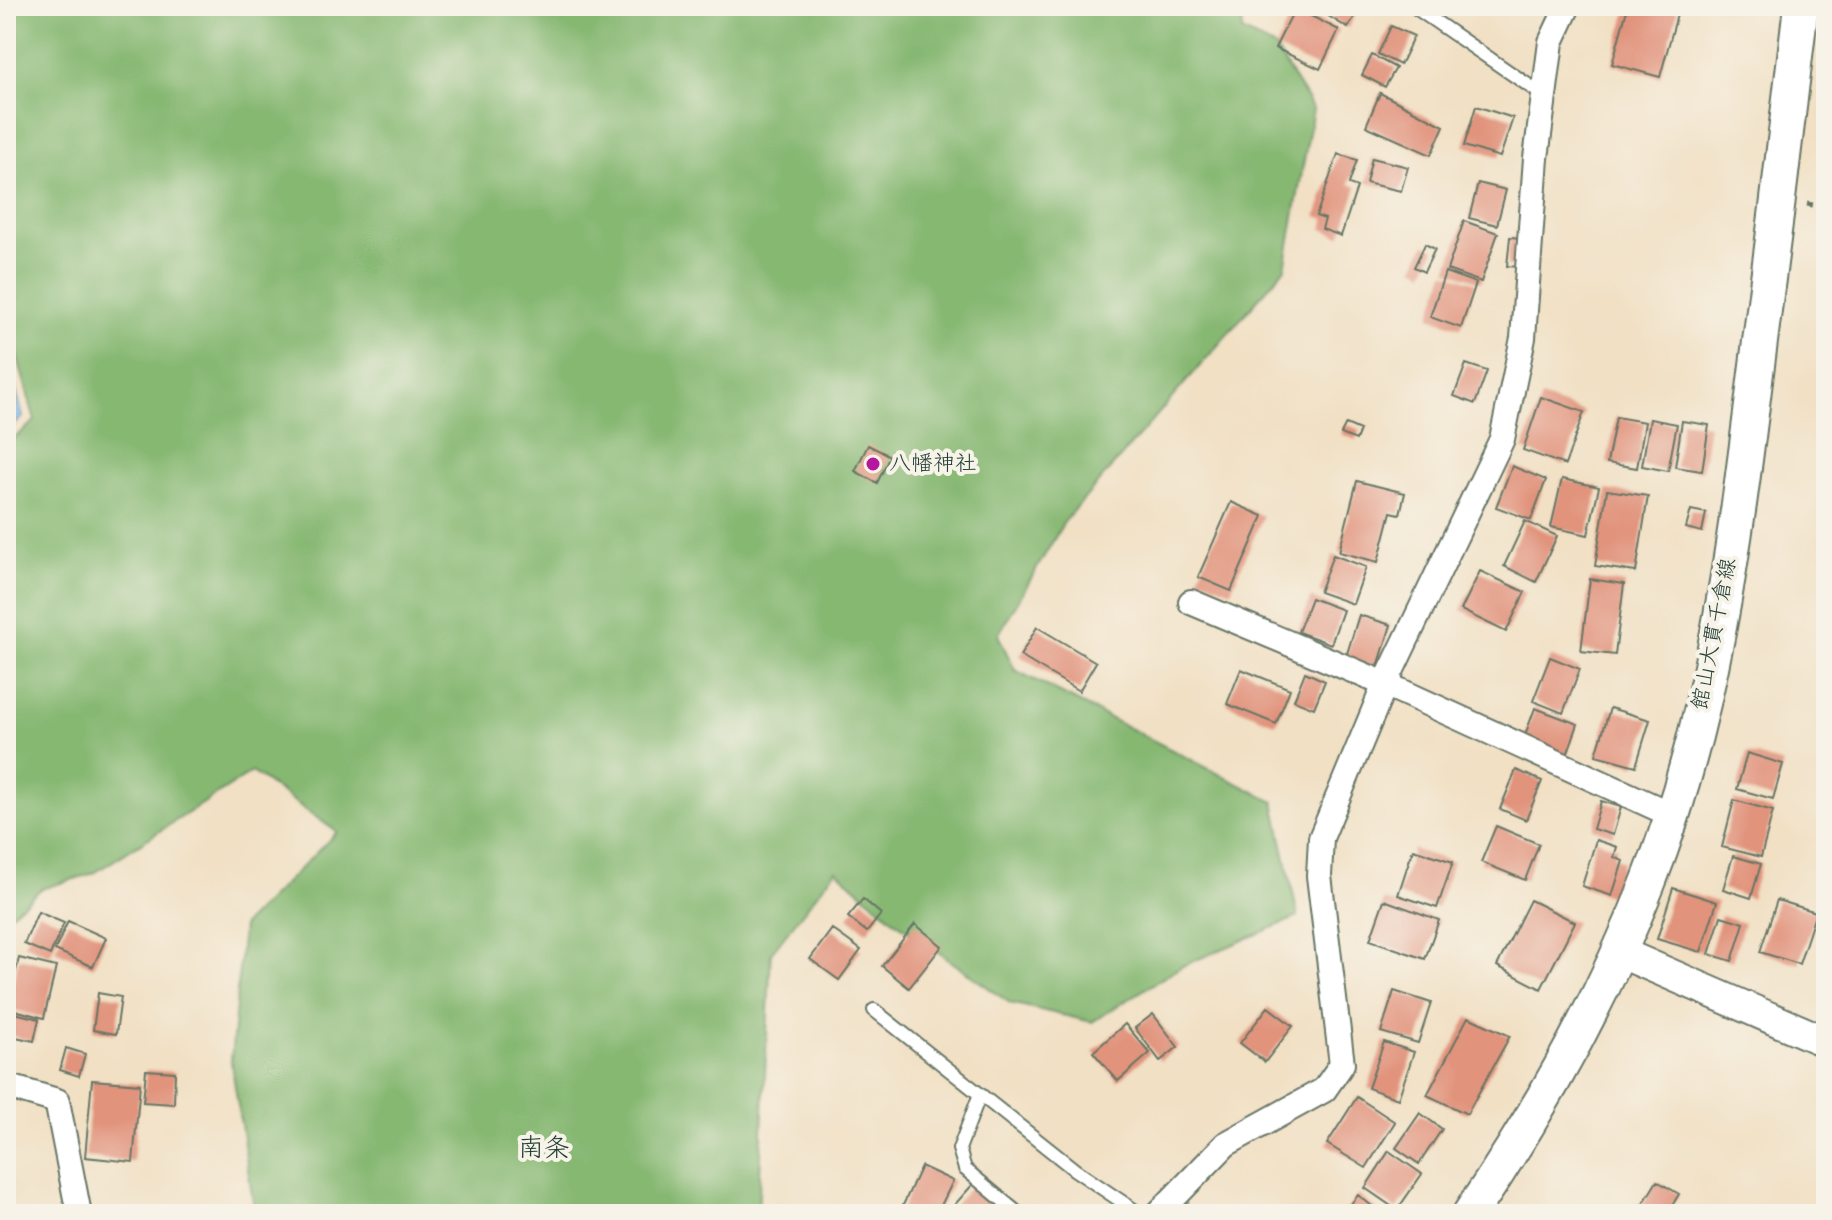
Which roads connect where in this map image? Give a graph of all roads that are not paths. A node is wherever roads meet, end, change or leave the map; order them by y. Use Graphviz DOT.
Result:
graph roads {
  1 [pos="1413,6"];
  2 [pos="1568,6"];
  3 [pos="1801,6"];
  4 [pos="1544,96"];
  5 [pos="1191,602"];
  6 [pos="1385,684"];
  7 [pos="1672,815"];
  8 [pos="1619,952"];
  9 [pos="874,1010"];
  10 [pos="1826,1042"];
  11 [pos="6,1086"];
  12 [pos="980,1094"];
  13 [pos="79,1214"];
  14 [pos="1019,1214"];
  15 [pos="1140,1214"];
  16 [pos="1158,1214"];
  17 [pos="1470,1214"];
  1 -- 4 [label="lane"];
  2 -- 4 [label="street"];
  3 -- 7 [label="main road, 館山大貫千倉線"];
  4 -- 6 [label="street"];
  5 -- 6 [label="street"];
  6 -- 7 [label="street"];
  6 -- 16 [label="street"];
  7 -- 8 [label="main road, 館山大貫千倉線"];
  8 -- 10 [label="street"];
  8 -- 17 [label="main road, 館山大貫千倉線"];
  9 -- 12 [label="lane"];
  11 -- 13 [label="street"];
  12 -- 14 [label="lane"];
  12 -- 15 [label="lane"];
}
